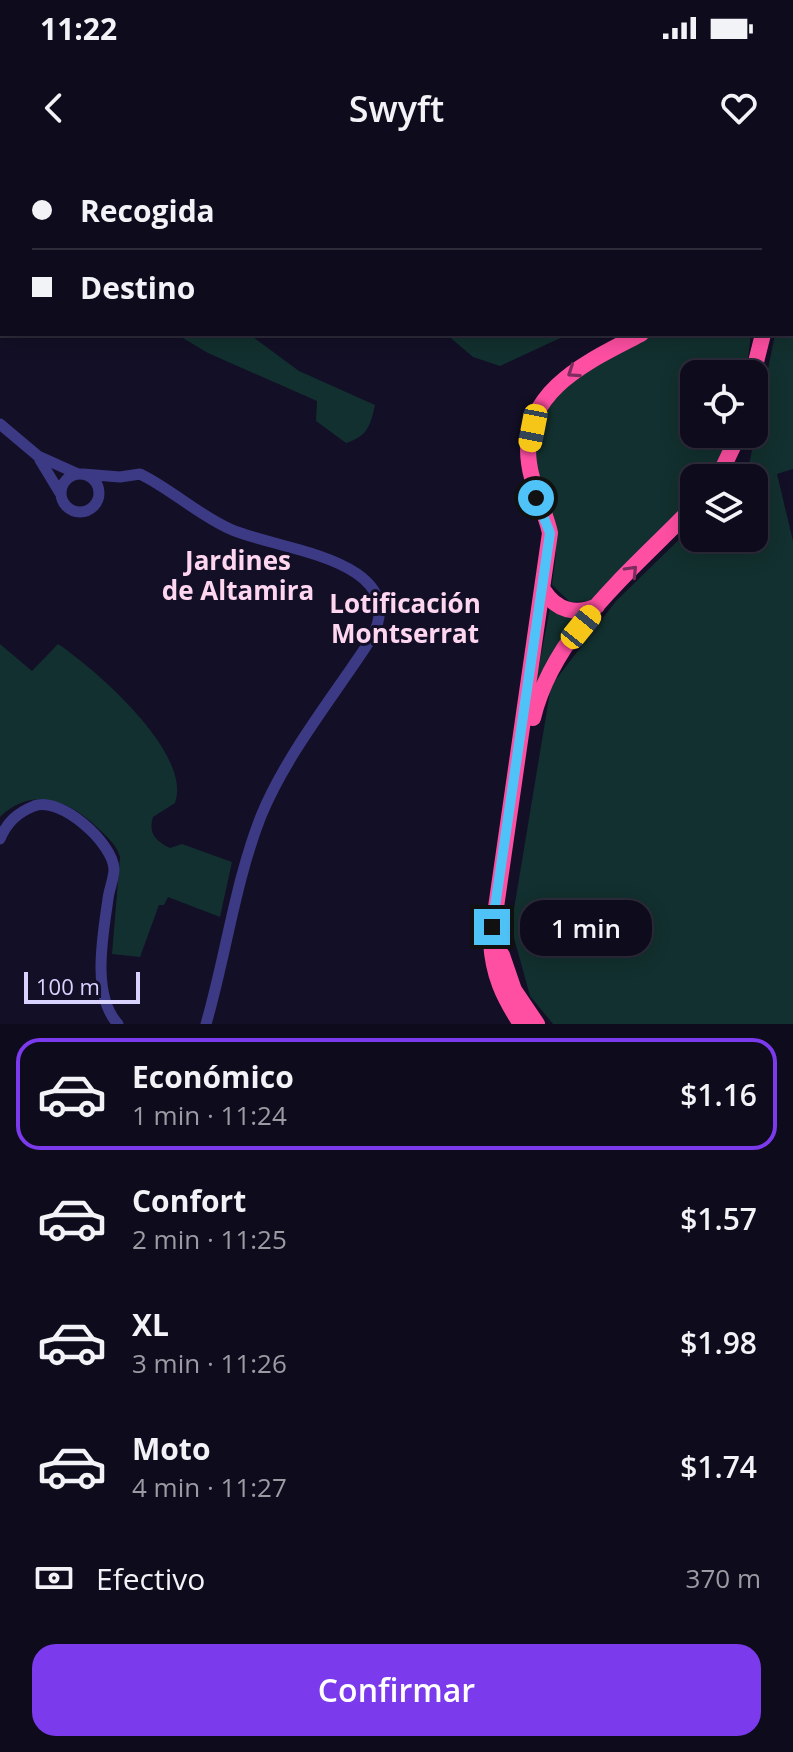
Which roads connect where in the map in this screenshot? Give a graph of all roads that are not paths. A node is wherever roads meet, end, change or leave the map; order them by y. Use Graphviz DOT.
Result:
graph roads {
  1 [pos="637,336"];
  2 [pos="760,339"];
  3 [pos="756,360"];
  4 [pos="0,424"];
  5 [pos="38,456"];
  6 [pos="81,474"];
  7 [pos="120,477"];
  8 [pos="60,494"];
  9 [pos="95,504"];
  10 [pos="680,521"];
  11 [pos="544,591"];
  12 [pos="598,606"];
  13 [pos="0,839"];
  14 [pos="118,1024"];
  15 [pos="206,1024"];
  16 [pos="521,1024"];
  17 [pos="537,1024"];
  1 -- 11 [label="highway, one-way"];
  2 -- 3 [label="highway"];
  4 -- 5 [label="street"];
  5 -- 6 [label="street"];
  5 -- 8 [label="street"];
  6 -- 7 [label="street"];
  6 -- 8 [label="street"];
  6 -- 9 [label="street"];
  7 -- 9 [label="street"];
  7 -- 15 [label="street"];
  8 -- 9 [label="street"];
  12 -- 10 [label="highway, one-way"];
  11 -- 12 [label="highway"];
  11 -- 16 [label="highway"];
  12 -- 17 [label="highway"];
  13 -- 14 [label="street"];
}
